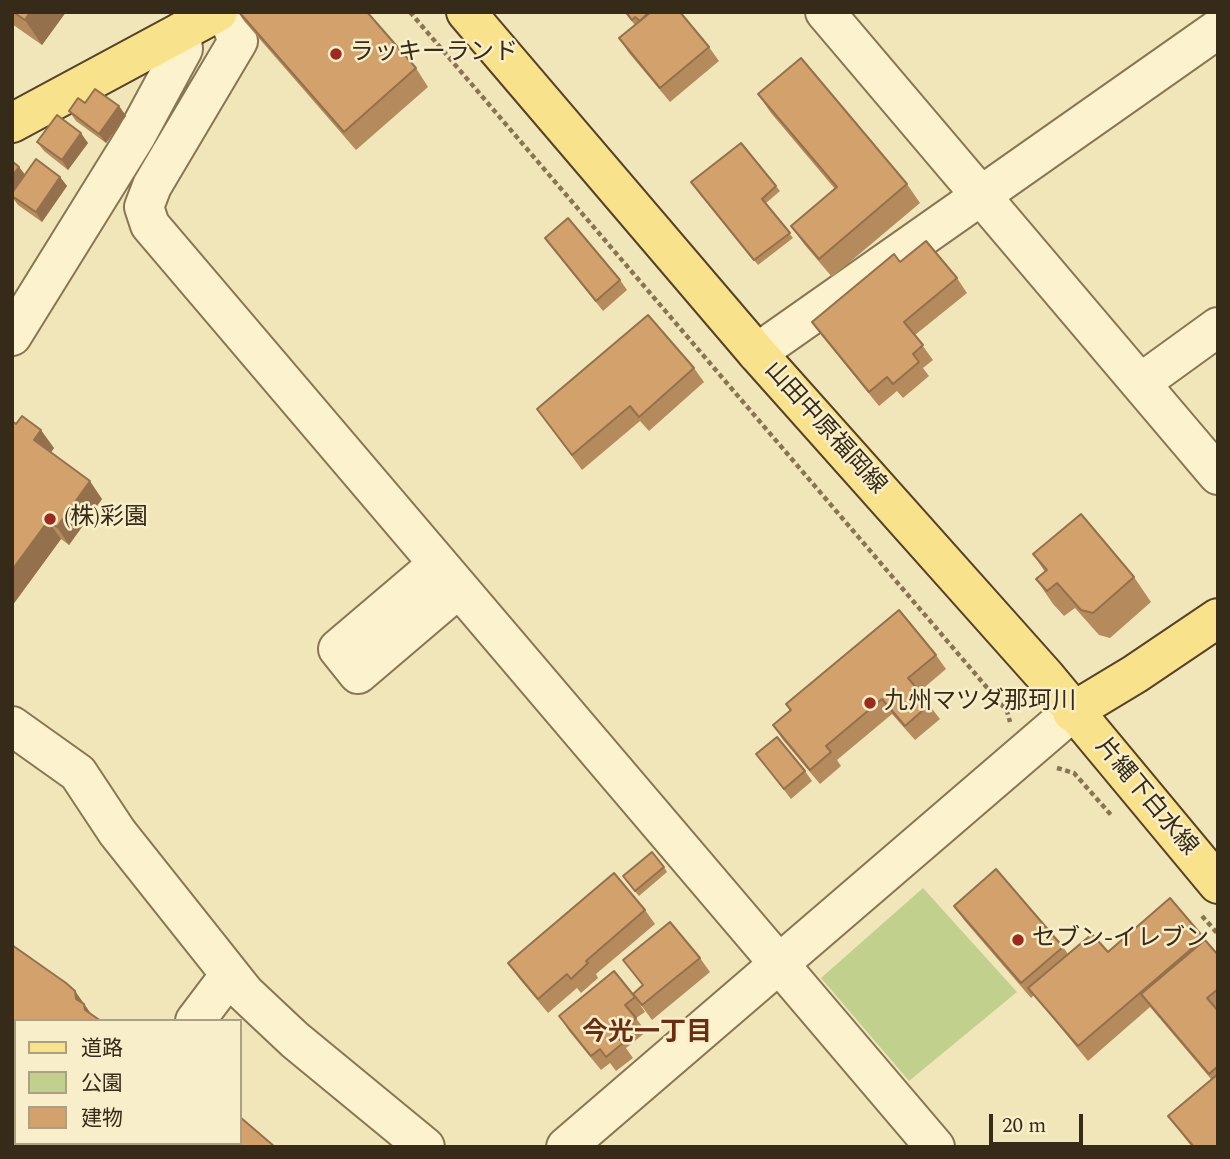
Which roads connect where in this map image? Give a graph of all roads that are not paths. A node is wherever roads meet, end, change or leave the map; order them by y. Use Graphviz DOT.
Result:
graph roads {
  1 [pos="218,12"];
  2 [pos="226,12"];
  3 [pos="466,12"];
  4 [pos="825,12"];
  5 [pos="1218,29"];
  6 [pos="181,32"];
  7 [pos="12,123"];
  8 [pos="983,196"];
  9 [pos="1218,327"];
  10 [pos="12,336"];
  11 [pos="757,353"];
  12 [pos="1142,382"];
  13 [pos="1218,475"];
  14 [pos="1218,618"];
  15 [pos="1072,712"];
  16 [pos="18,740"];
  17 [pos="1209,899"];
  18 [pos="779,964"];
  19 [pos="229,976"];
  20 [pos="197,1019"];
  21 [pos="425,1147"];
  22 [pos="566,1147"];
  23 [pos="935,1147"];
  1 -- 6 [label="main road"];
  2 -- 18 [label="street"];
  3 -- 11 [label="main road, 山田中原福岡線"];
  4 -- 8 [label="street"];
  5 -- 8 [label="street"];
  6 -- 7 [label="main road"];
  6 -- 10 [label="street"];
  8 -- 11 [label="street"];
  8 -- 12 [label="street"];
  9 -- 12 [label="street"];
  11 -- 15 [label="main road, 山田中原福岡線"];
  12 -- 13 [label="street"];
  14 -- 15 [label="main road"];
  15 -- 17 [label="main road, 片縄下白水線"];
  15 -- 18 [label="street"];
  16 -- 19 [label="street"];
  18 -- 22 [label="street"];
  18 -- 23 [label="street"];
  19 -- 20 [label="street"];
  19 -- 21 [label="street"];
}
